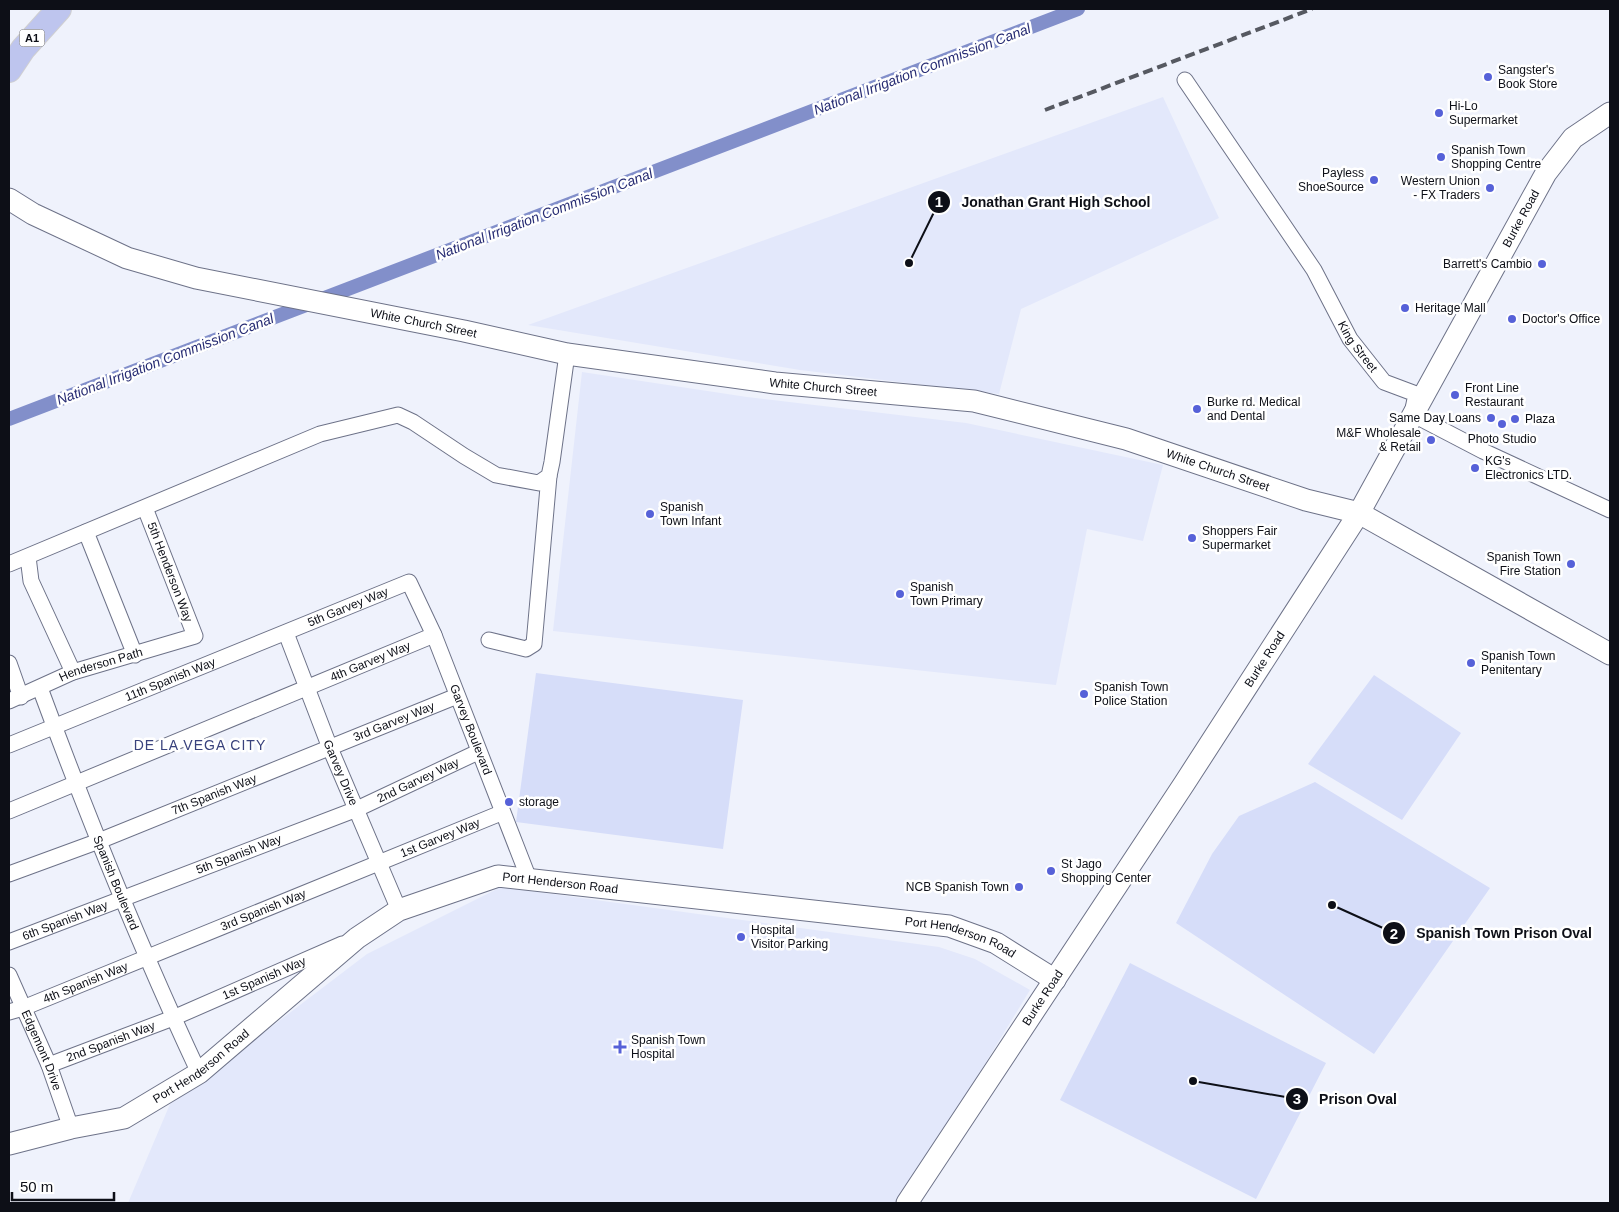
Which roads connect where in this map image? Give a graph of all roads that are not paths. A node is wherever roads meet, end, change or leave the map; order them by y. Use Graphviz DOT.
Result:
graph roads {
  1 [pos="59,9"];
  2 [pos="9,70"];
  3 [pos="1184,80"];
  4 [pos="1610,113"];
  5 [pos="9,199"];
  6 [pos="567,354"];
  7 [pos="1412,414"];
  8 [pos="548,476"];
  9 [pos="145,508"];
  10 [pos="1610,510"];
  11 [pos="1359,513"];
  12 [pos="86,532"];
  13 [pos="28,557"];
  14 [pos="9,564"];
  15 [pos="409,582"];
  16 [pos="286,633"];
  17 [pos="434,635"];
  18 [pos="195,636"];
  19 [pos="489,640"];
  20 [pos="1610,654"];
  21 [pos="135,655"];
  22 [pos="9,663"];
  23 [pos="73,672"];
  24 [pos="40,688"];
  25 [pos="307,688"];
  26 [pos="457,696"];
  27 [pos="15,699"];
  28 [pos="54,727"];
  29 [pos="9,745"];
  30 [pos="330,748"];
  31 [pos="478,752"];
  32 [pos="76,785"];
  33 [pos="357,809"];
  34 [pos="9,811"];
  35 [pos="501,812"];
  36 [pos="99,842"];
  37 [pos="378,863"];
  38 [pos="9,874"];
  39 [pos="529,879"];
  40 [pos="121,897"];
  41 [pos="400,910"];
  42 [pos="357,938"];
  43 [pos="9,942"];
  44 [pos="148,956"];
  45 [pos="9,975"];
  46 [pos="1056,980"];
  47 [pos="16,1010"];
  48 [pos="173,1018"];
  49 [pos="49,1065"];
  50 [pos="198,1073"];
  51 [pos="71,1128"];
  52 [pos="9,1144"];
  53 [pos="907,1203"];
  1 -- 2 [label="main road, A1"];
  3 -- 7 [label="street, King Street"];
  4 -- 7 [label="street, Burke Road"];
  5 -- 6 [label="street, White Church Street"];
  6 -- 8 [label="street"];
  6 -- 11 [label="street, White Church Street"];
  7 -- 10 [label="street"];
  7 -- 11 [label="street, Burke Road"];
  8 -- 9 [label="street"];
  8 -- 19 [label="street"];
  9 -- 12 [label="street"];
  9 -- 18 [label="street, 5th Henderson Way"];
  11 -- 20 [label="street, White Church Street"];
  11 -- 46 [label="street, Burke Road"];
  12 -- 13 [label="street"];
  12 -- 21 [label="street"];
  13 -- 14 [label="street"];
  13 -- 23 [label="street"];
  15 -- 16 [label="street, 5th Garvey Way"];
  15 -- 17 [label="street, Garvey Boulevard"];
  16 -- 25 [label="street, Garvey Drive"];
  16 -- 28 [label="street, 11th Spanish Way"];
  17 -- 25 [label="street, 4th Garvey Way"];
  17 -- 26 [label="street, Garvey Boulevard"];
  18 -- 21 [label="street, Henderson Path"];
  21 -- 23 [label="street, Henderson Path"];
  22 -- 27 [label="street"];
  23 -- 24 [label="street, Henderson Path"];
  24 -- 27 [label="street, Henderson Path"];
  24 -- 28 [label="street, Spanish Boulevard"];
  25 -- 30 [label="street, Garvey Drive"];
  25 -- 32 [label="street, 4th Garvey Way"];
  26 -- 30 [label="street, 3rd Garvey Way"];
  26 -- 31 [label="street, Garvey Boulevard"];
  28 -- 29 [label="street, 11th Spanish Way"];
  28 -- 32 [label="street, Spanish Boulevard"];
  30 -- 33 [label="street, Garvey Drive"];
  30 -- 36 [label="street, 7th Spanish Way"];
  31 -- 33 [label="street, 2nd Garvey Way"];
  31 -- 35 [label="street, Garvey Boulevard"];
  32 -- 34 [label="street, 4th Garvey Way"];
  32 -- 36 [label="street, Spanish Boulevard"];
  33 -- 37 [label="street, Garvey Drive"];
  33 -- 40 [label="street, 5th Spanish Way"];
  35 -- 37 [label="street, 1st Garvey Way"];
  35 -- 39 [label="street, Garvey Boulevard"];
  36 -- 38 [label="street, 7th Spanish Way"];
  36 -- 40 [label="street, Spanish Boulevard"];
  37 -- 41 [label="street, Garvey Drive"];
  37 -- 44 [label="street, 3rd Spanish Way"];
  39 -- 41 [label="street, Port Henderson Road"];
  39 -- 46 [label="street, Port Henderson Road"];
  40 -- 43 [label="street, 6th Spanish Way"];
  40 -- 44 [label="street, Spanish Boulevard"];
  41 -- 42 [label="street, Port Henderson Road"];
  42 -- 48 [label="street, 1st Spanish Way"];
  42 -- 50 [label="street, Port Henderson Road"];
  44 -- 47 [label="street, 4th Spanish Way"];
  44 -- 48 [label="street, Spanish Boulevard"];
  45 -- 47 [label="street, Edgemont Drive"];
  46 -- 53 [label="street, Burke Road"];
  47 -- 49 [label="street, Edgemont Drive"];
  48 -- 49 [label="street, 2nd Spanish Way"];
  48 -- 50 [label="street, Spanish Boulevard"];
  49 -- 51 [label="street, Edgemont Drive"];
  50 -- 51 [label="street, Port Henderson Road"];
  51 -- 52 [label="street, Port Henderson Road"];
}
